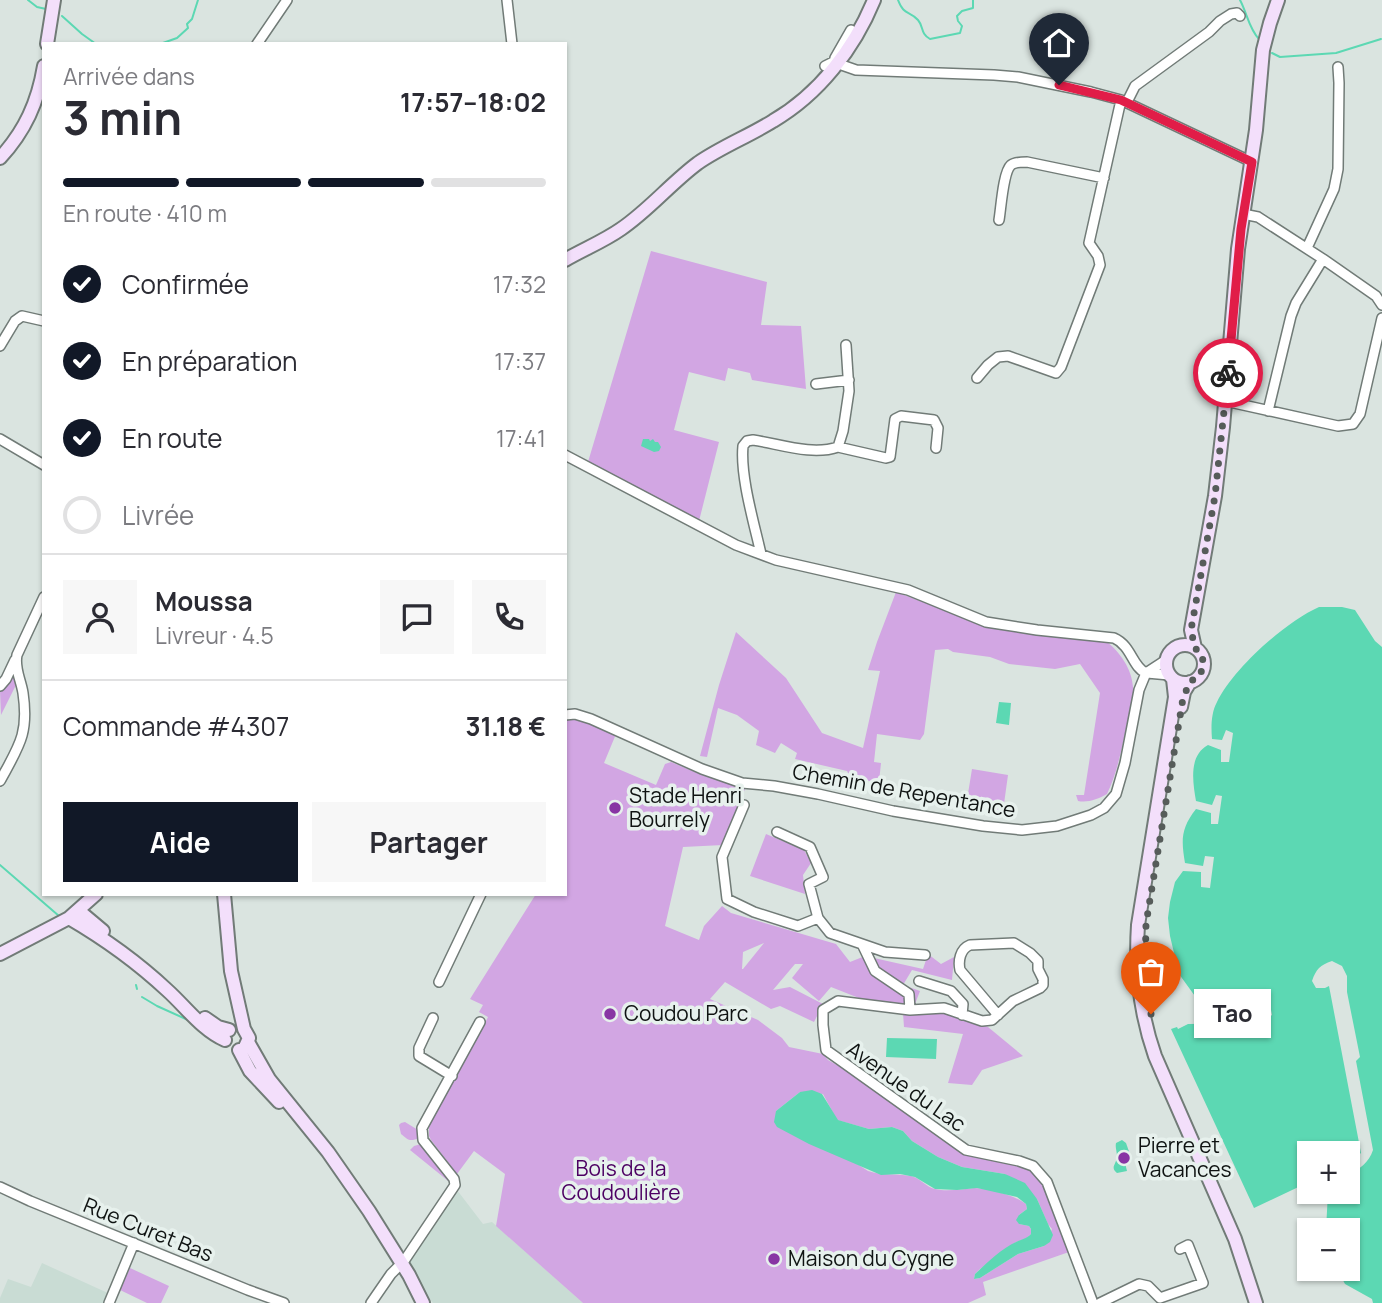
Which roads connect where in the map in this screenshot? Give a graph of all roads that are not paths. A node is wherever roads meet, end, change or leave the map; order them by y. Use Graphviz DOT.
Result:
graph roads {
  1 [pos="57,0"];
  2 [pos="287,0"];
  3 [pos="507,0"];
  4 [pos="873,0"];
  5 [pos="1278,0"];
  6 [pos="1240,16"];
  7 [pos="49,42"];
  8 [pos="258,42"];
  9 [pos="512,42"];
  10 [pos="831,66"];
  11 [pos="1338,67"];
  12 [pos="42,75"];
  13 [pos="42,100"];
  14 [pos="1124,101"];
  15 [pos="0,158"];
  16 [pos="1252,162"];
  17 [pos="0,165"];
  18 [pos="1104,178"];
  19 [pos="1243,214"];
  20 [pos="999,220"];
  21 [pos="1307,248"];
  22 [pos="567,259"];
  23 [pos="1323,259"];
  24 [pos="1382,304"];
  25 [pos="1382,318"];
  26 [pos="42,321"];
  27 [pos="845,345"];
  28 [pos="0,346"];
  29 [pos="1379,346"];
  30 [pos="977,378"];
  31 [pos="849,380"];
  32 [pos="816,384"];
  33 [pos="1225,401"];
  34 [pos="1268,411"];
  35 [pos="0,439"];
  36 [pos="838,447"];
  37 [pos="936,448"];
  38 [pos="567,456"];
  39 [pos="42,464"];
  40 [pos="761,554"];
  41 [pos="42,593"];
  42 [pos="1191,630"];
  43 [pos="1180,645"];
  44 [pos="1195,648"];
  45 [pos="17,655"];
  46 [pos="1166,660"];
  47 [pos="1146,673"];
  48 [pos="1171,677"];
  49 [pos="1190,682"];
  50 [pos="0,687"];
  51 [pos="567,715"];
  52 [pos="0,781"];
  53 [pos="744,805"];
  54 [pos="777,832"];
  55 [pos="94,896"];
  56 [pos="224,896"];
  57 [pos="480,896"];
  58 [pos="74,914"];
  59 [pos="818,918"];
  60 [pos="862,944"];
  61 [pos="0,954"];
  62 [pos="925,955"];
  63 [pos="919,981"];
  64 [pos="439,982"];
  65 [pos="910,1010"];
  66 [pos="962,1015"];
  67 [pos="998,1015"];
  68 [pos="433,1018"];
  69 [pos="480,1021"];
  70 [pos="236,1036"];
  71 [pos="452,1076"];
  72 [pos="0,1187"];
  73 [pos="134,1243"];
  74 [pos="1180,1248"];
  75 [pos="400,1265"];
  76 [pos="109,1303"];
  77 [pos="284,1303"];
  78 [pos="371,1303"];
  79 [pos="423,1303"];
  80 [pos="1093,1303"];
  81 [pos="1100,1303"];
  82 [pos="1256,1303"];
  83 [pos="1264,1303"];
  1 -- 7 [label="main road"];
  2 -- 8 [label="street"];
  3 -- 9 [label="street"];
  4 -- 10 [label="main road"];
  4 -- 10 [label="main road"];
  5 -- 16 [label="main road"];
  6 -- 14 [label="street"];
  10 -- 14 [label="street"];
  10 -- 22 [label="main road"];
  11 -- 21 [label="street"];
  12 -- 15 [label="main road"];
  13 -- 17 [label="main road"];
  14 -- 16 [label="street"];
  14 -- 18 [label="street"];
  16 -- 19 [label="main road"];
  18 -- 20 [label="street"];
  18 -- 30 [label="street"];
  19 -- 21 [label="street"];
  19 -- 33 [label="main road"];
  21 -- 23 [label="street"];
  23 -- 24 [label="street"];
  23 -- 34 [label="street"];
  25 -- 29 [label="street"];
  26 -- 28 [label="street"];
  27 -- 31 [label="street"];
  29 -- 34 [label="street"];
  31 -- 32 [label="street"];
  31 -- 36 [label="street"];
  33 -- 34 [label="street"];
  33 -- 42 [label="main road"];
  35 -- 39 [label="street"];
  36 -- 37 [label="street"];
  36 -- 40 [label="street"];
  38 -- 40 [label="street"];
  40 -- 47 [label="street"];
  41 -- 45 [label="street"];
  42 -- 43 [label="main road"];
  42 -- 44 [label="main road"];
  43 -- 44 [label="main road"];
  43 -- 46 [label="main road"];
  44 -- 49 [label="main road"];
  45 -- 50 [label="street"];
  45 -- 52 [label="street"];
  46 -- 47 [label="street"];
  46 -- 48 [label="main road"];
  47 -- 48 [label="street"];
  47 -- 51 [label="street, Chemin de Repentance"];
  48 -- 49 [label="main road"];
  48 -- 82 [label="main road"];
  49 -- 83 [label="main road"];
  53 -- 59 [label="street"];
  54 -- 59 [label="street"];
  55 -- 58 [label="main road"];
  56 -- 70 [label="main road"];
  57 -- 64 [label="street"];
  58 -- 61 [label="main road"];
  58 -- 70 [label="main road"];
  59 -- 60 [label="street"];
  60 -- 62 [label="street"];
  60 -- 65 [label="street"];
  63 -- 66 [label="street"];
  65 -- 66 [label="street"];
  65 -- 80 [label="street, Avenue du Lac"];
  66 -- 67 [label="street"];
  67 -- 67 [label="street"];
  68 -- 71 [label="street"];
  69 -- 71 [label="street"];
  70 -- 75 [label="main road"];
  71 -- 75 [label="street"];
  72 -- 73 [label="street, Rue Curet Bas"];
  73 -- 76 [label="street"];
  73 -- 77 [label="street, Rue Curet Bas"];
  74 -- 81 [label="street"];
  75 -- 78 [label="street"];
  75 -- 79 [label="main road"];
}
